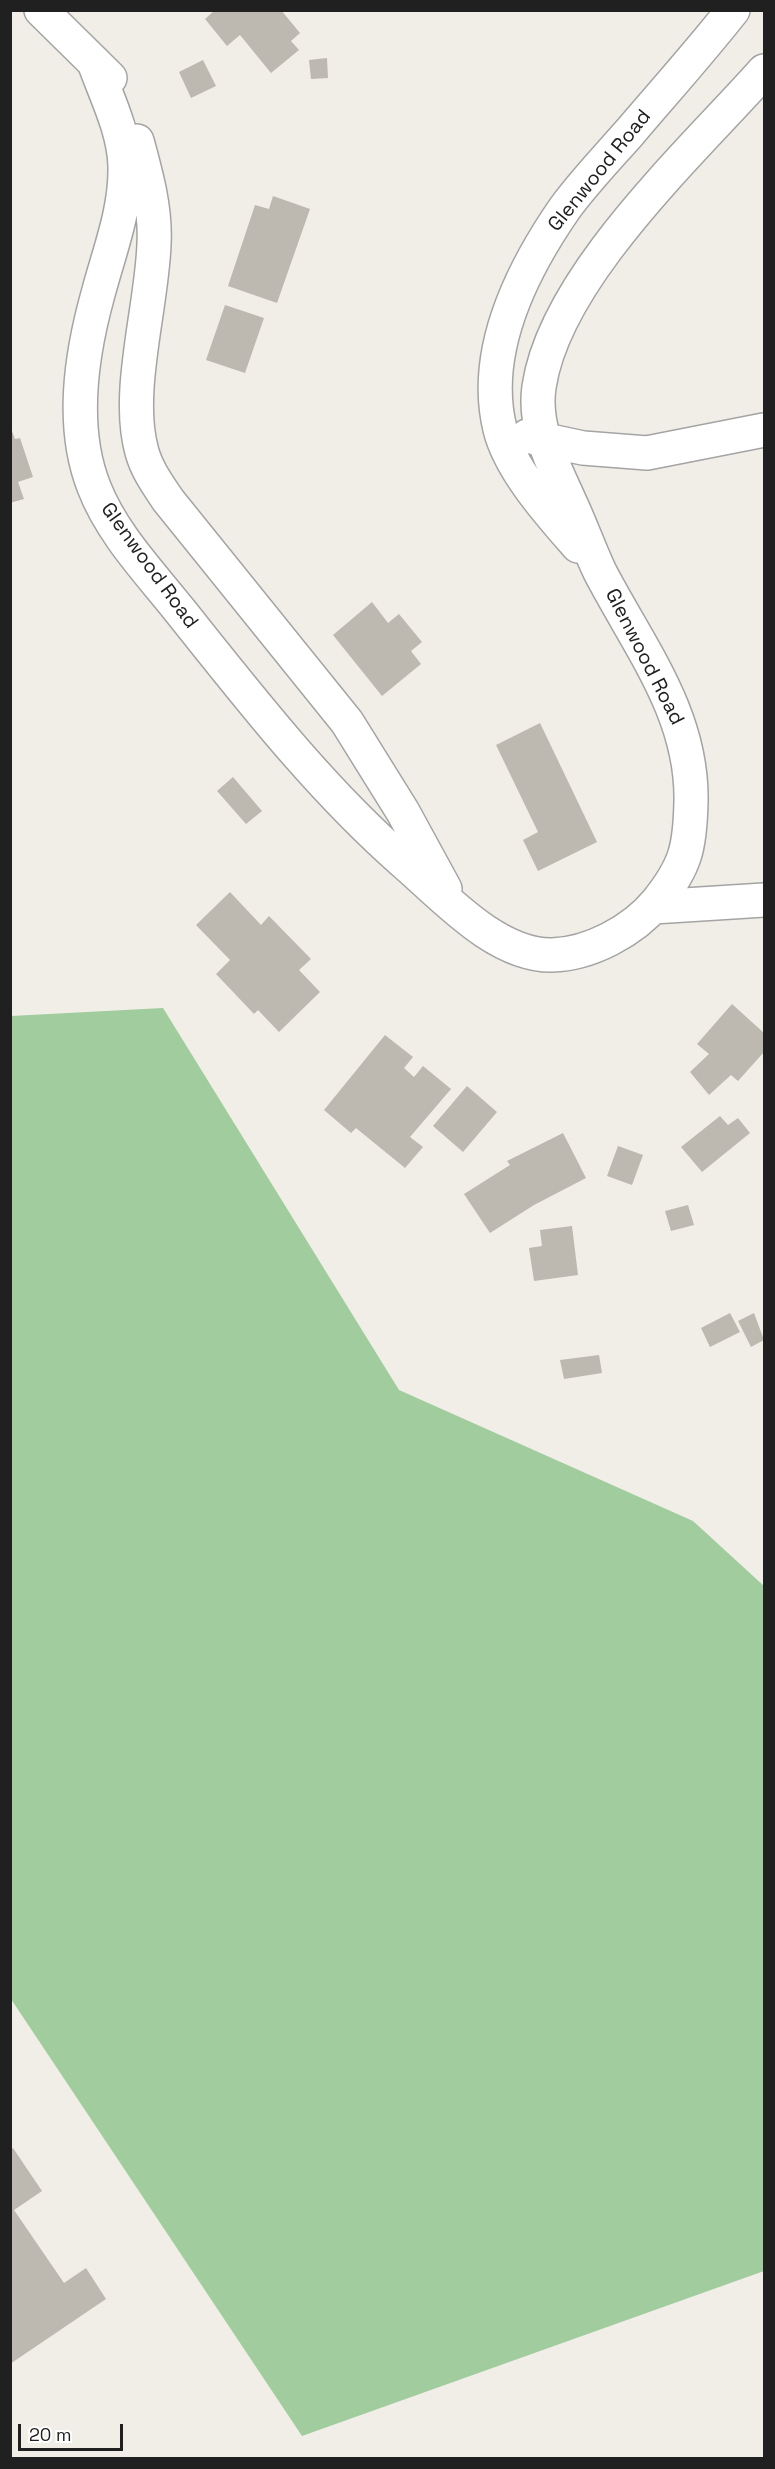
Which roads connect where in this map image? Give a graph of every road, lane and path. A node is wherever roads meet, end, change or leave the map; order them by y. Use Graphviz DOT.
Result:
graph roads {
  1 [pos="41,10"];
  2 [pos="733,10"];
  3 [pos="94,62"];
  4 [pos="765,70"];
  5 [pos="765,430"];
  6 [pos="500,431"];
  7 [pos="544,440"];
  8 [pos="599,570"];
  9 [pos="765,900"];
  10 [pos="653,907"];
  11 [pos="456,909"];
  1 -- 3 [label="street, Glenwood Road"];
  2 -- 6 [label="street, Glenwood Road"];
  3 -- 11 [label="street, Glenwood Road"];
  3 -- 11 [label="street, Glenwood Road"];
  4 -- 7 [label="street, Glenwood Road"];
  5 -- 7 [label="street"];
  6 -- 7 [label="street"];
  6 -- 8 [label="street, Glenwood Road"];
  7 -- 8 [label="street, Glenwood Road"];
  8 -- 10 [label="street, Glenwood Road"];
  9 -- 10 [label="street"];
  10 -- 11 [label="street, Glenwood Road"];
}
